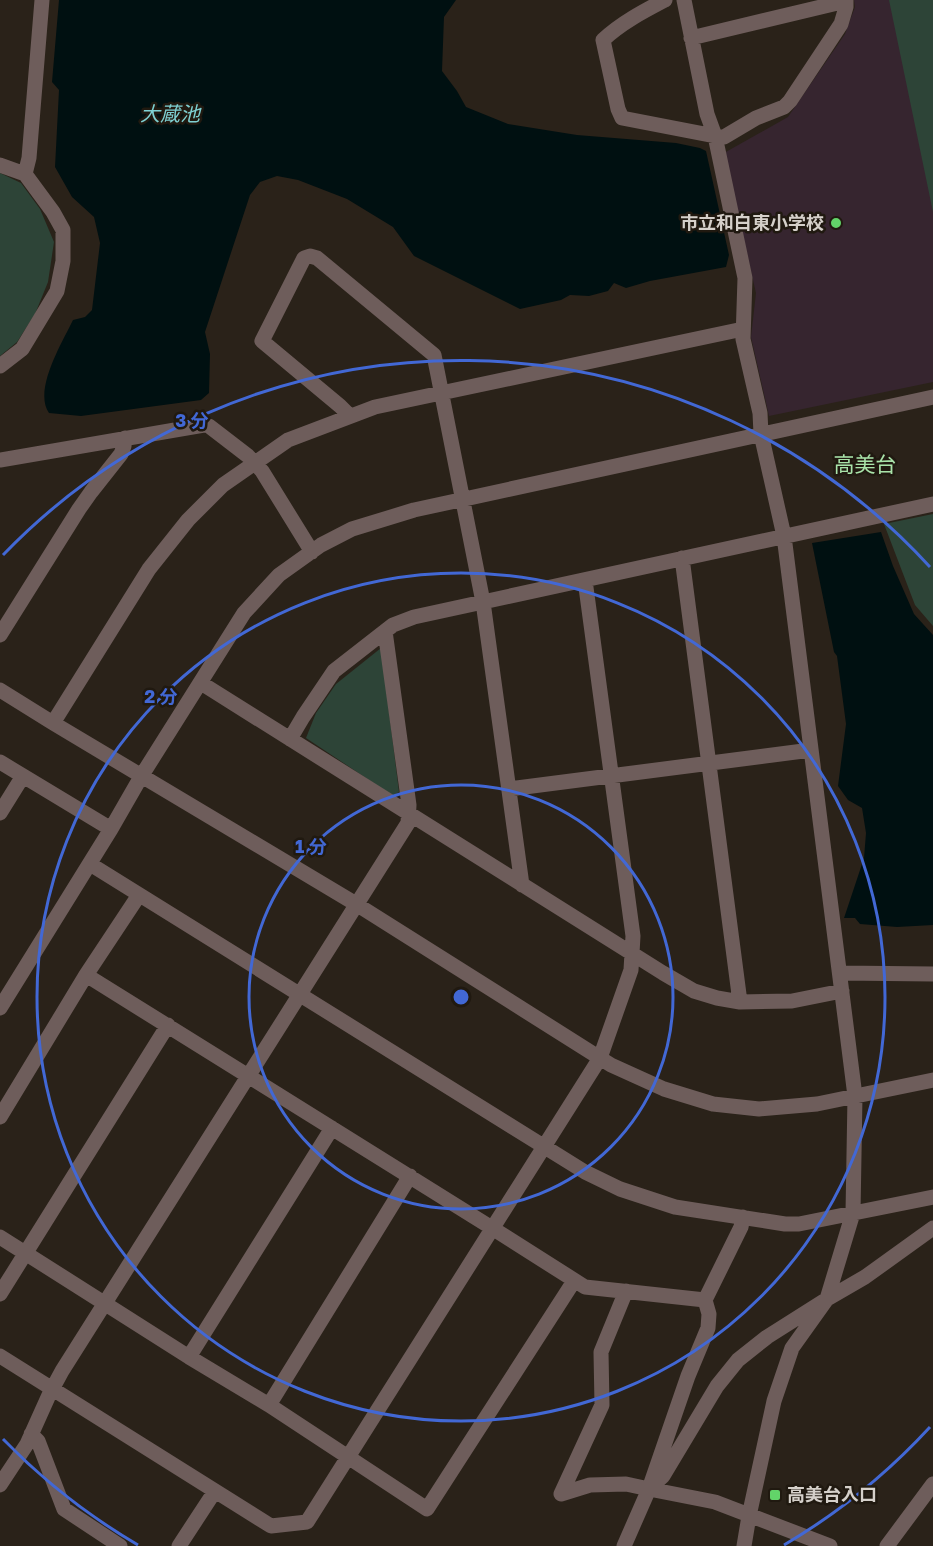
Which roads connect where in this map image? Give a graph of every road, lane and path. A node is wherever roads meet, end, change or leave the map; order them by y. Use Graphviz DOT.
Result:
graph roads {
  1 [pos="42,0"];
  2 [pos="665,0"];
  3 [pos="684,0"];
  4 [pos="846,1"];
  5 [pos="690,38"];
  6 [pos="715,136"];
  7 [pos="0,165"];
  8 [pos="25,174"];
  9 [pos="743,329"];
  10 [pos="0,366"];
  11 [pos="441,393"];
  12 [pos="933,397"];
  13 [pos="350,416"];
  14 [pos="761,434"];
  15 [pos="125,438"];
  16 [pos="0,460"];
  17 [pos="254,463"];
  18 [pos="463,499"];
  19 [pos="933,504"];
  20 [pos="784,536"];
  21 [pos="312,552"];
  22 [pos="682,558"];
  23 [pos="585,580"];
  24 [pos="483,602"];
  25 [pos="386,632"];
  26 [pos="0,635"];
  27 [pos="201,683"];
  28 [pos="0,690"];
  29 [pos="53,723"];
  30 [pos="290,739"];
  31 [pos="811,750"];
  32 [pos="0,762"];
  33 [pos="709,763"];
  34 [pos="142,775"];
  35 [pos="23,776"];
  36 [pos="611,776"];
  37 [pos="509,789"];
  38 [pos="0,813"];
  39 [pos="408,813"];
  40 [pos="111,829"];
  41 [pos="90,864"];
  42 [pos="522,885"];
  43 [pos="139,895"];
  44 [pos="356,904"];
  45 [pos="632,954"];
  46 [pos="840,973"];
  47 [pos="933,974"];
  48 [pos="86,975"];
  49 [pos="842,991"];
  50 [pos="299,994"];
  51 [pos="740,1002"];
  52 [pos="0,1008"];
  53 [pos="168,1025"];
  54 [pos="600,1058"];
  55 [pos="248,1076"];
  56 [pos="933,1080"];
  57 [pos="6,1091"];
  58 [pos="855,1096"];
  59 [pos="0,1117"];
  60 [pos="332,1128"];
  61 [pos="543,1146"];
  62 [pos="410,1176"];
  63 [pos="933,1197"];
  64 [pos="853,1213"];
  65 [pos="743,1217"];
  66 [pos="492,1228"];
  67 [pos="933,1228"];
  68 [pos="0,1237"];
  69 [pos="25,1253"];
  70 [pos="574,1281"];
  71 [pos="626,1292"];
  72 [pos="0,1294"];
  73 [pos="827,1299"];
  74 [pos="705,1300"];
  75 [pos="104,1304"];
  76 [pos="0,1356"];
  77 [pos="189,1357"];
  78 [pos="52,1389"];
  79 [pos="269,1405"];
  80 [pos="31,1434"];
  81 [pos="348,1457"];
  82 [pos="933,1484"];
  83 [pos="0,1485"];
  84 [pos="648,1489"];
  85 [pos="215,1491"];
  86 [pos="749,1516"];
  87 [pos="120,1546"];
  88 [pos="178,1546"];
  89 [pos="624,1546"];
  90 [pos="744,1546"];
  91 [pos="830,1546"];
  92 [pos="887,1546"];
  1 -- 8 [label="street"];
  2 -- 6 [label="street"];
  3 -- 5 [label="street"];
  4 -- 5 [label="street"];
  4 -- 6 [label="street"];
  5 -- 6 [label="street"];
  6 -- 9 [label="street"];
  7 -- 8 [label="street"];
  8 -- 10 [label="street"];
  9 -- 11 [label="street"];
  9 -- 14 [label="street"];
  11 -- 13 [label="street"];
  11 -- 13 [label="street"];
  11 -- 18 [label="street"];
  12 -- 14 [label="street"];
  13 -- 17 [label="street"];
  14 -- 18 [label="street"];
  14 -- 20 [label="street"];
  15 -- 16 [label="street"];
  15 -- 17 [label="street"];
  15 -- 26 [label="street"];
  17 -- 21 [label="street"];
  17 -- 29 [label="street"];
  18 -- 21 [label="street"];
  18 -- 24 [label="street"];
  19 -- 20 [label="street"];
  20 -- 22 [label="street"];
  20 -- 31 [label="street"];
  21 -- 27 [label="street"];
  22 -- 23 [label="street"];
  22 -- 33 [label="street"];
  23 -- 24 [label="street"];
  23 -- 36 [label="street"];
  24 -- 25 [label="street"];
  24 -- 37 [label="street"];
  25 -- 30 [label="street"];
  25 -- 39 [label="street"];
  27 -- 30 [label="street"];
  27 -- 34 [label="street"];
  28 -- 29 [label="street"];
  29 -- 34 [label="street"];
  30 -- 39 [label="street"];
  31 -- 33 [label="street"];
  31 -- 46 [label="street"];
  32 -- 35 [label="street"];
  33 -- 36 [label="street"];
  33 -- 51 [label="street"];
  34 -- 40 [label="street"];
  34 -- 44 [label="street"];
  35 -- 38 [label="street"];
  35 -- 40 [label="street"];
  36 -- 37 [label="street"];
  36 -- 45 [label="street"];
  37 -- 42 [label="street"];
  39 -- 42 [label="street"];
  39 -- 44 [label="street"];
  40 -- 41 [label="street"];
  41 -- 43 [label="street"];
  41 -- 52 [label="street"];
  42 -- 45 [label="street"];
  43 -- 48 [label="street"];
  43 -- 50 [label="street"];
  44 -- 50 [label="street"];
  44 -- 54 [label="street"];
  45 -- 51 [label="street"];
  45 -- 54 [label="street"];
  46 -- 47 [label="street"];
  46 -- 49 [label="street"];
  48 -- 53 [label="street"];
  48 -- 57 [label="street"];
  49 -- 51 [label="street"];
  49 -- 58 [label="street"];
  50 -- 55 [label="street"];
  50 -- 61 [label="street"];
  53 -- 55 [label="street"];
  53 -- 69 [label="street"];
  54 -- 58 [label="street"];
  54 -- 61 [label="street"];
  55 -- 60 [label="street"];
  55 -- 75 [label="street"];
  56 -- 58 [label="street"];
  57 -- 59 [label="street"];
  58 -- 64 [label="street"];
  60 -- 62 [label="street"];
  60 -- 77 [label="street"];
  61 -- 65 [label="street"];
  61 -- 66 [label="street"];
  62 -- 66 [label="street"];
  62 -- 79 [label="street"];
  63 -- 64 [label="street"];
  64 -- 65 [label="street"];
  64 -- 73 [label="street"];
  65 -- 74 [label="street"];
  66 -- 70 [label="street"];
  66 -- 81 [label="street"];
  67 -- 73 [label="street"];
  68 -- 69 [label="street"];
  69 -- 72 [label="street"];
  69 -- 75 [label="street"];
  70 -- 71 [label="street"];
  70 -- 81 [label="street"];
  71 -- 74 [label="street"];
  71 -- 84 [label="street"];
  73 -- 84 [label="street"];
  73 -- 86 [label="street"];
  74 -- 84 [label="street"];
  75 -- 77 [label="street"];
  75 -- 78 [label="street"];
  76 -- 78 [label="street"];
  77 -- 79 [label="street"];
  78 -- 80 [label="street"];
  78 -- 85 [label="street"];
  79 -- 81 [label="street"];
  80 -- 83 [label="street"];
  80 -- 87 [label="street"];
  81 -- 85 [label="street"];
  82 -- 92 [label="street"];
  84 -- 86 [label="street"];
  84 -- 89 [label="street"];
  85 -- 88 [label="street"];
  86 -- 90 [label="street"];
  86 -- 91 [label="street"];
}
